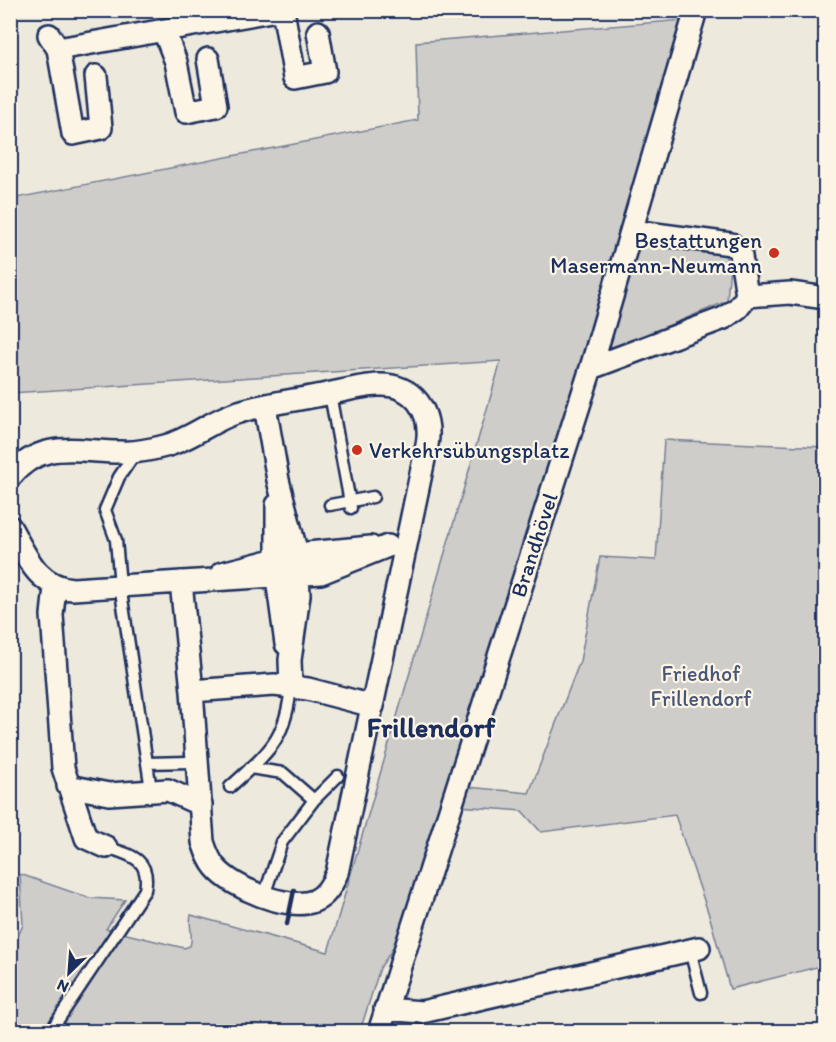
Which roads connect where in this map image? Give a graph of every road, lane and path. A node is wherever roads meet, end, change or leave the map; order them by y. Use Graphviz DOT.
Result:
graph roads {
  1 [pos="277,10"];
  2 [pos="283,10"];
  3 [pos="696,10"];
  4 [pos="164,31"];
  5 [pos="318,32"];
  6 [pos="208,59"];
  7 [pos="96,76"];
  8 [pos="632,231"];
  9 [pos="747,296"];
  10 [pos="825,298"];
  11 [pos="591,368"];
  12 [pos="330,394"];
  13 [pos="265,406"];
  14 [pos="136,452"];
  15 [pos="10,477"];
  16 [pos="278,480"];
  17 [pos="373,496"];
  18 [pos="330,505"];
  19 [pos="350,505"];
  20 [pos="10,527"];
  21 [pos="397,544"];
  22 [pos="297,554"];
  23 [pos="276,568"];
  24 [pos="299,575"];
  25 [pos="180,582"];
  26 [pos="55,587"];
  27 [pos="120,589"];
  28 [pos="290,660"];
  29 [pos="291,686"];
  30 [pos="192,691"];
  31 [pos="373,706"];
  32 [pos="193,762"];
  33 [pos="250,768"];
  34 [pos="338,776"];
  35 [pos="150,779"];
  36 [pos="68,786"];
  37 [pos="230,787"];
  38 [pos="109,794"];
  39 [pos="314,800"];
  40 [pos="201,805"];
  41 [pos="83,824"];
  42 [pos="106,848"];
  43 [pos="264,896"];
  44 [pos="695,949"];
  45 [pos="701,993"];
  46 [pos="385,1009"];
  47 [pos="50,1032"];
  48 [pos="379,1032"];
  1 -- 4 [label="street"];
  2 -- 5 [label="street"];
  3 -- 8 [label="street, Brandhövel"];
  4 -- 6 [label="street"];
  4 -- 7 [label="street"];
  8 -- 9 [label="street"];
  8 -- 11 [label="street, Brandhövel"];
  9 -- 10 [label="street"];
  9 -- 11 [label="street"];
  11 -- 46 [label="street, Brandhövel"];
  12 -- 13 [label="street"];
  12 -- 19 [label="lane"];
  12 -- 21 [label="street"];
  13 -- 14 [label="street"];
  13 -- 16 [label="street"];
  14 -- 15 [label="street"];
  14 -- 27 [label="lane"];
  16 -- 22 [label="street"];
  16 -- 23 [label="street"];
  17 -- 19 [label="lane"];
  18 -- 19 [label="lane"];
  20 -- 26 [label="street"];
  21 -- 22 [label="street"];
  21 -- 24 [label="street"];
  21 -- 31 [label="street"];
  22 -- 23 [label="street"];
  22 -- 24 [label="street"];
  23 -- 24 [label="street"];
  23 -- 25 [label="street"];
  23 -- 28 [label="street"];
  24 -- 28 [label="street"];
  25 -- 27 [label="street"];
  25 -- 30 [label="street"];
  26 -- 27 [label="street"];
  26 -- 36 [label="street"];
  27 -- 35 [label="lane"];
  28 -- 29 [label="street"];
  29 -- 30 [label="street"];
  29 -- 31 [label="street"];
  29 -- 33 [label="lane"];
  30 -- 32 [label="street"];
  31 -- 43 [label="street"];
  32 -- 35 [label="lane"];
  32 -- 40 [label="street"];
  33 -- 37 [label="lane"];
  33 -- 39 [label="lane"];
  34 -- 39 [label="lane"];
  35 -- 38 [label="street"];
  35 -- 40 [label="street"];
  36 -- 38 [label="street"];
  36 -- 41 [label="street"];
  38 -- 41 [label="street"];
  39 -- 43 [label="lane"];
  40 -- 43 [label="street"];
  41 -- 42 [label="street"];
  42 -- 47 [label="lane"];
  44 -- 45 [label="lane"];
  44 -- 46 [label="street"];
  46 -- 48 [label="street, Brandhövel"];
}
